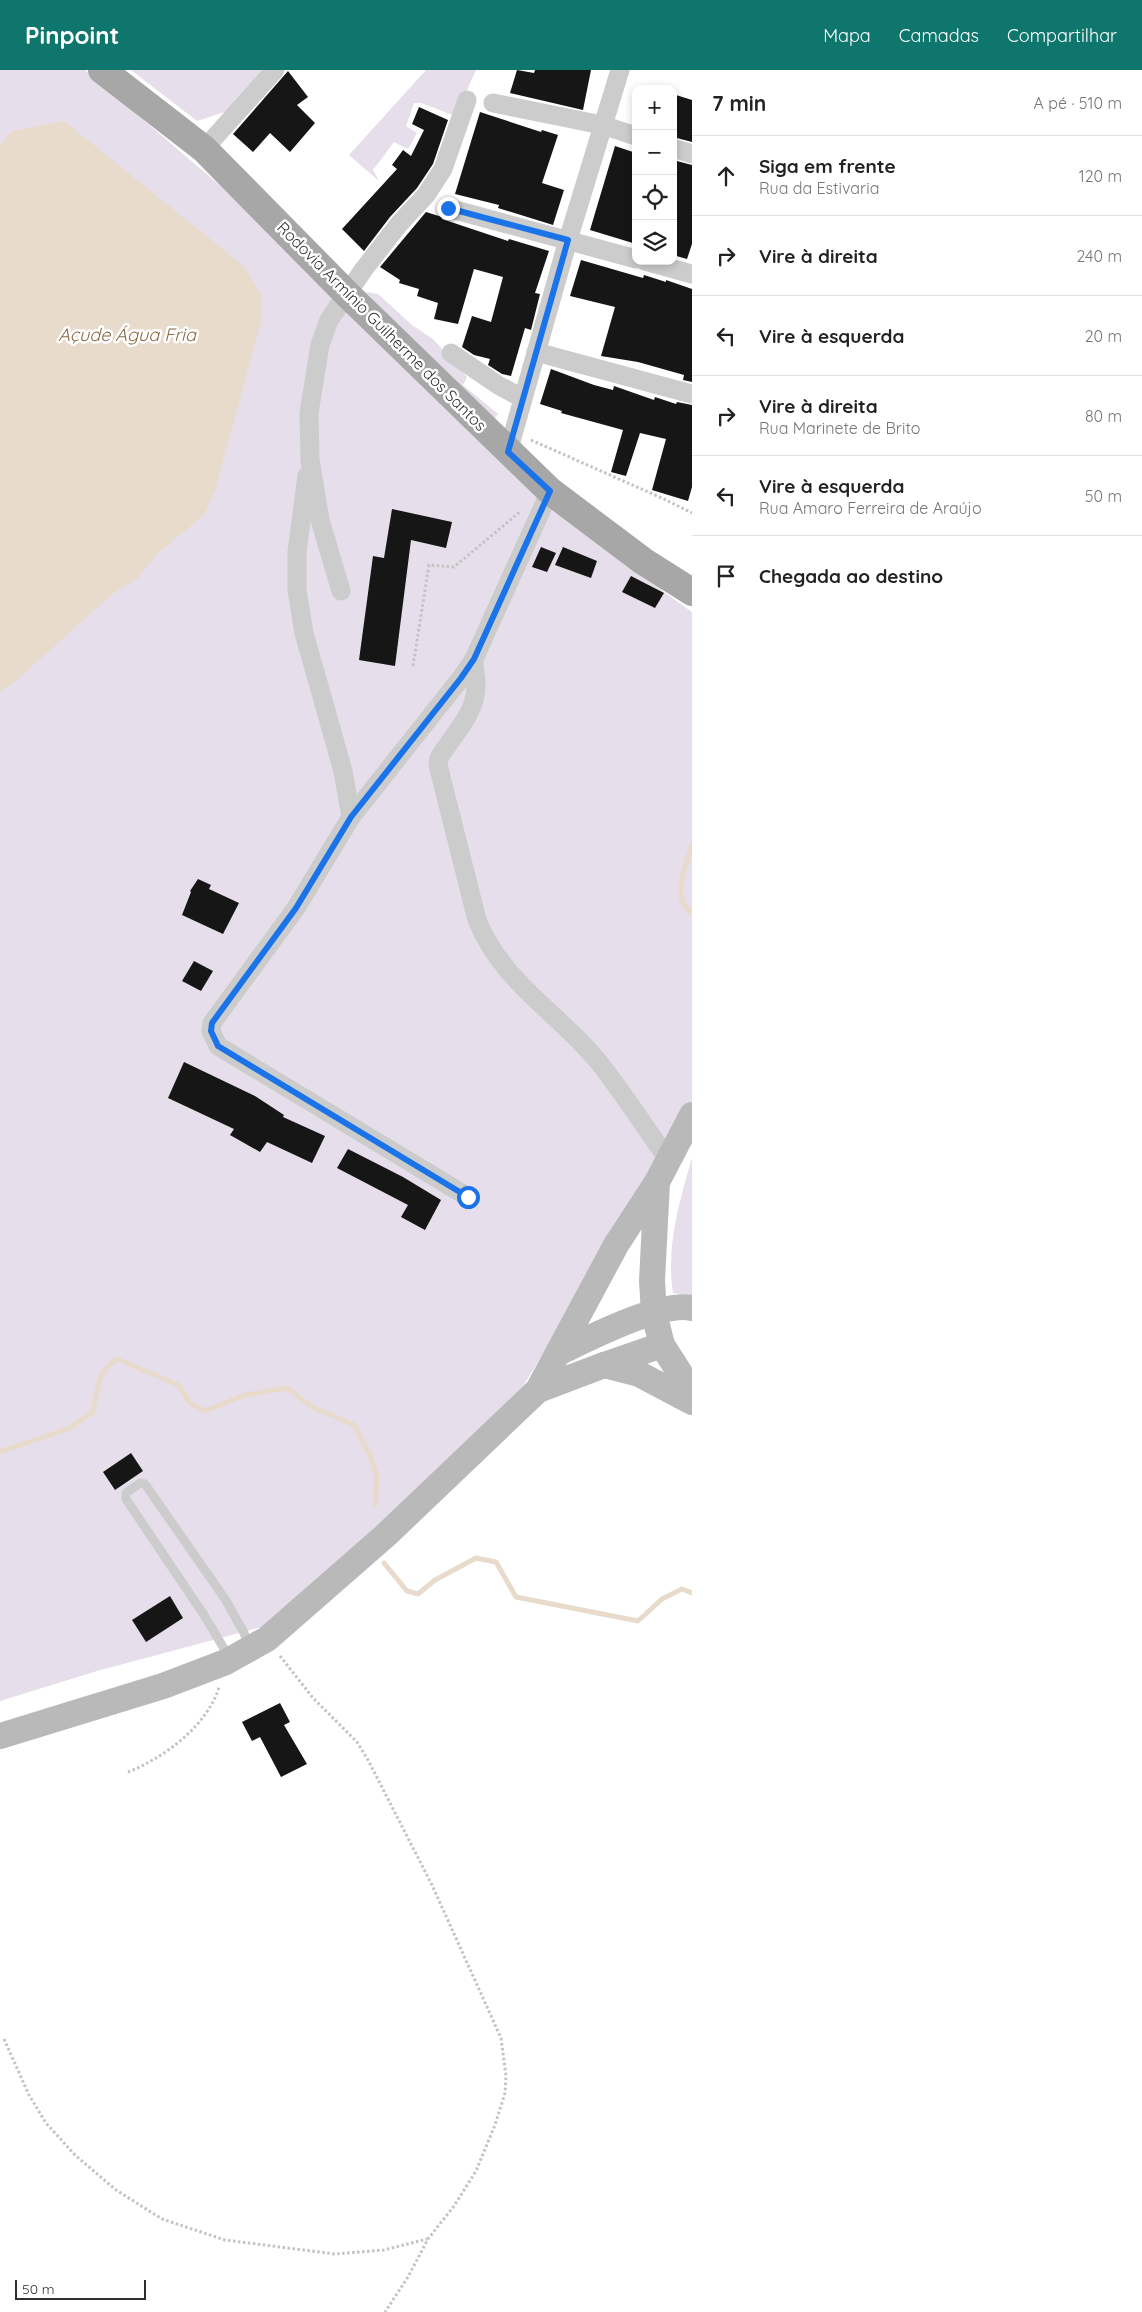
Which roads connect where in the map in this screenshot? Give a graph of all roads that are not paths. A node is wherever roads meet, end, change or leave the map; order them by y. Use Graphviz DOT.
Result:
graph roads {
  1 [pos="102,70"];
  2 [pos="275,70"];
  3 [pos="620,70"];
  4 [pos="467,100"];
  5 [pos="493,103"];
  6 [pos="602,125"];
  7 [pos="632,135"];
  8 [pos="204,149"];
  9 [pos="677,149"];
  10 [pos="692,154"];
  11 [pos="448,208"];
  12 [pos="568,240"];
  13 [pos="632,258"];
  14 [pos="659,265"];
  15 [pos="692,274"];
  16 [pos="347,294"];
  17 [pos="536,352"];
  18 [pos="451,353"];
  19 [pos="692,394"];
  20 [pos="522,398"];
  21 [pos="510,442"];
  22 [pos="310,460"];
  23 [pos="546,498"];
  24 [pos="341,591"];
  25 [pos="692,592"];
  26 [pos="474,659"];
  27 [pos="351,817"];
  28 [pos="692,1115"];
  29 [pos="668,1159"];
  30 [pos="657,1182"];
  31 [pos="468,1197"];
  32 [pos="692,1308"];
  33 [pos="654,1313"];
  34 [pos="662,1345"];
  35 [pos="560,1352"];
  36 [pos="604,1365"];
  37 [pos="538,1390"];
  38 [pos="692,1392"];
  39 [pos="692,1402"];
  40 [pos="244,1653"];
  41 [pos="0,1736"];
  1 -- 8 [label="main road, Rodovia Armínio Guilherme dos Santos"];
  2 -- 8 [label="street"];
  3 -- 6 [label="street"];
  4 -- 16 [label="street"];
  5 -- 6 [label="street"];
  6 -- 7 [label="street"];
  6 -- 12 [label="street"];
  8 -- 16 [label="main road, Rodovia Armínio Guilherme dos Santos"];
  9 -- 10 [label="street"];
  11 -- 12 [label="street"];
  12 -- 13 [label="street"];
  12 -- 17 [label="street"];
  14 -- 15 [label="street"];
  16 -- 21 [label="main road, Rodovia Armínio Guilherme dos Santos"];
  16 -- 22 [label="street"];
  17 -- 19 [label="street"];
  17 -- 20 [label="street"];
  18 -- 20 [label="street"];
  20 -- 21 [label="street"];
  21 -- 23 [label="main road, Rodovia Armínio Guilherme dos Santos"];
  22 -- 24 [label="street"];
  22 -- 27 [label="street"];
  23 -- 25 [label="main road, Rodovia Armínio Guilherme dos Santos"];
  23 -- 26 [label="street"];
  26 -- 27 [label="street"];
  26 -- 29 [label="street"];
  27 -- 31 [label="street"];
  28 -- 29 [label="main road"];
  29 -- 30 [label="main road"];
  30 -- 33 [label="main road"];
  30 -- 35 [label="main road"];
  32 -- 33 [label="main road"];
  33 -- 34 [label="main road"];
  33 -- 35 [label="main road"];
  34 -- 36 [label="main road"];
  34 -- 38 [label="main road"];
  35 -- 37 [label="main road"];
  36 -- 37 [label="main road"];
  36 -- 39 [label="main road"];
  37 -- 40 [label="main road"];
  40 -- 40 [label="lane"];
  40 -- 41 [label="main road"];
}
